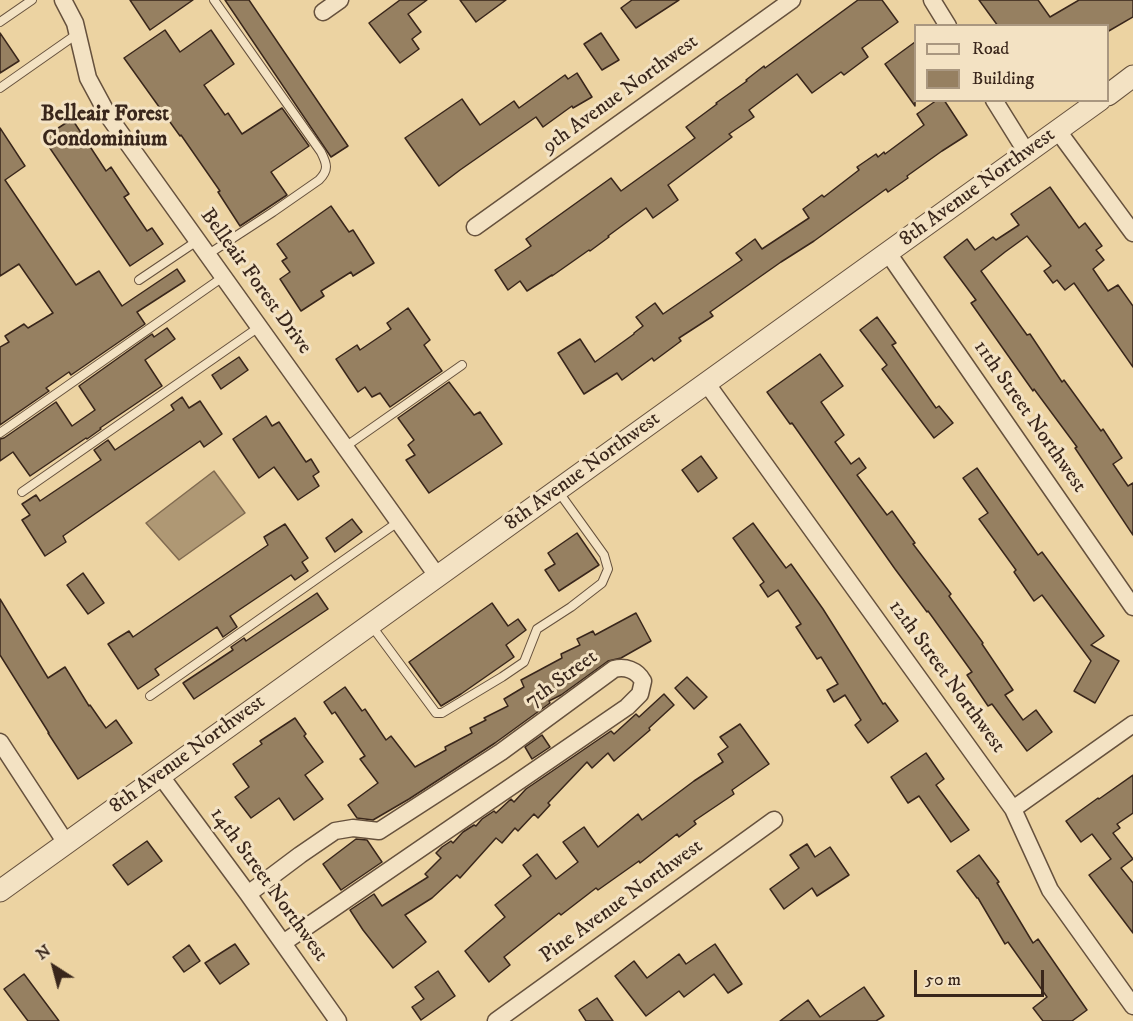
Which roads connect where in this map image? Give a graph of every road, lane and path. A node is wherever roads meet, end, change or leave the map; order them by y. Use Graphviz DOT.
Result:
graph roads {
  1 [pos="32,0"];
  2 [pos="63,0"];
  3 [pos="214,0"];
  4 [pos="340,0"];
  5 [pos="792,0"];
  6 [pos="932,0"];
  7 [pos="323,12"];
  8 [pos="0,22"];
  9 [pos="947,24"];
  10 [pos="77,34"];
  11 [pos="1133,76"];
  12 [pos="0,88"];
  13 [pos="1109,94"];
  14 [pos="995,102"];
  15 [pos="1097,102"];
  16 [pos="1058,131"];
  17 [pos="1027,153"];
  18 [pos="475,227"];
  19 [pos="1133,233"];
  20 [pos="202,248"];
  21 [pos="888,252"];
  22 [pos="223,277"];
  23 [pos="139,280"];
  24 [pos="259,327"];
  25 [pos="462,365"];
  26 [pos="707,384"];
  27 [pos="0,433"];
  28 [pos="345,447"];
  29 [pos="558,491"];
  30 [pos="22,492"];
  31 [pos="398,522"];
  32 [pos="438,577"];
  33 [pos="1133,607"];
  34 [pos="371,624"];
  35 [pos="150,696"];
  36 [pos="1133,723"];
  37 [pos="0,742"];
  38 [pos="160,775"];
  39 [pos="1013,809"];
  40 [pos="774,820"];
  41 [pos="66,843"];
  42 [pos="0,891"];
  43 [pos="248,894"];
  44 [pos="283,943"];
  45 [pos="1133,1006"];
  46 [pos="338,1021"];
  47 [pos="496,1021"];
  1 -- 8 [label="lane"];
  2 -- 10 [label="street, Belleair Forest Drive"];
  3 -- 20 [label="lane"];
  4 -- 7 [label="street"];
  5 -- 18 [label="street, 9th Avenue Northwest"];
  6 -- 9 [label="street"];
  10 -- 12 [label="lane"];
  10 -- 20 [label="street, Belleair Forest Drive"];
  11 -- 13 [label="street"];
  14 -- 17 [label="street"];
  15 -- 16 [label="street, 8th Avenue Northwest"];
  16 -- 17 [label="street, 8th Avenue Northwest"];
  16 -- 19 [label="street"];
  17 -- 21 [label="street, 8th Avenue Northwest"];
  20 -- 22 [label="street, Belleair Forest Drive"];
  20 -- 23 [label="lane"];
  21 -- 26 [label="street, 8th Avenue Northwest"];
  21 -- 33 [label="street, 11th Street Northwest"];
  22 -- 24 [label="street, Belleair Forest Drive"];
  22 -- 27 [label="lane"];
  24 -- 28 [label="street, Belleair Forest Drive"];
  24 -- 30 [label="lane"];
  25 -- 28 [label="lane"];
  26 -- 29 [label="street, 8th Avenue Northwest"];
  26 -- 39 [label="street, 12th Street Northwest"];
  28 -- 31 [label="street, Belleair Forest Drive"];
  29 -- 32 [label="street, 8th Avenue Northwest"];
  29 -- 34 [label="lane"];
  31 -- 32 [label="street, Belleair Forest Drive"];
  31 -- 35 [label="lane"];
  32 -- 34 [label="street, 8th Avenue Northwest"];
  34 -- 38 [label="street, 8th Avenue Northwest"];
  36 -- 39 [label="street"];
  37 -- 41 [label="street"];
  38 -- 41 [label="street, 8th Avenue Northwest"];
  38 -- 43 [label="street, 14th Street Northwest"];
  39 -- 45 [label="street, 12th Street Northwest"];
  40 -- 47 [label="street, Pine Avenue Northwest"];
  41 -- 42 [label="street, 8th Avenue Northwest"];
  43 -- 44 [label="street, 14th Street Northwest"];
  43 -- 44 [label="street, 7th Street"];
  44 -- 46 [label="street, 14th Street Northwest"];
}
